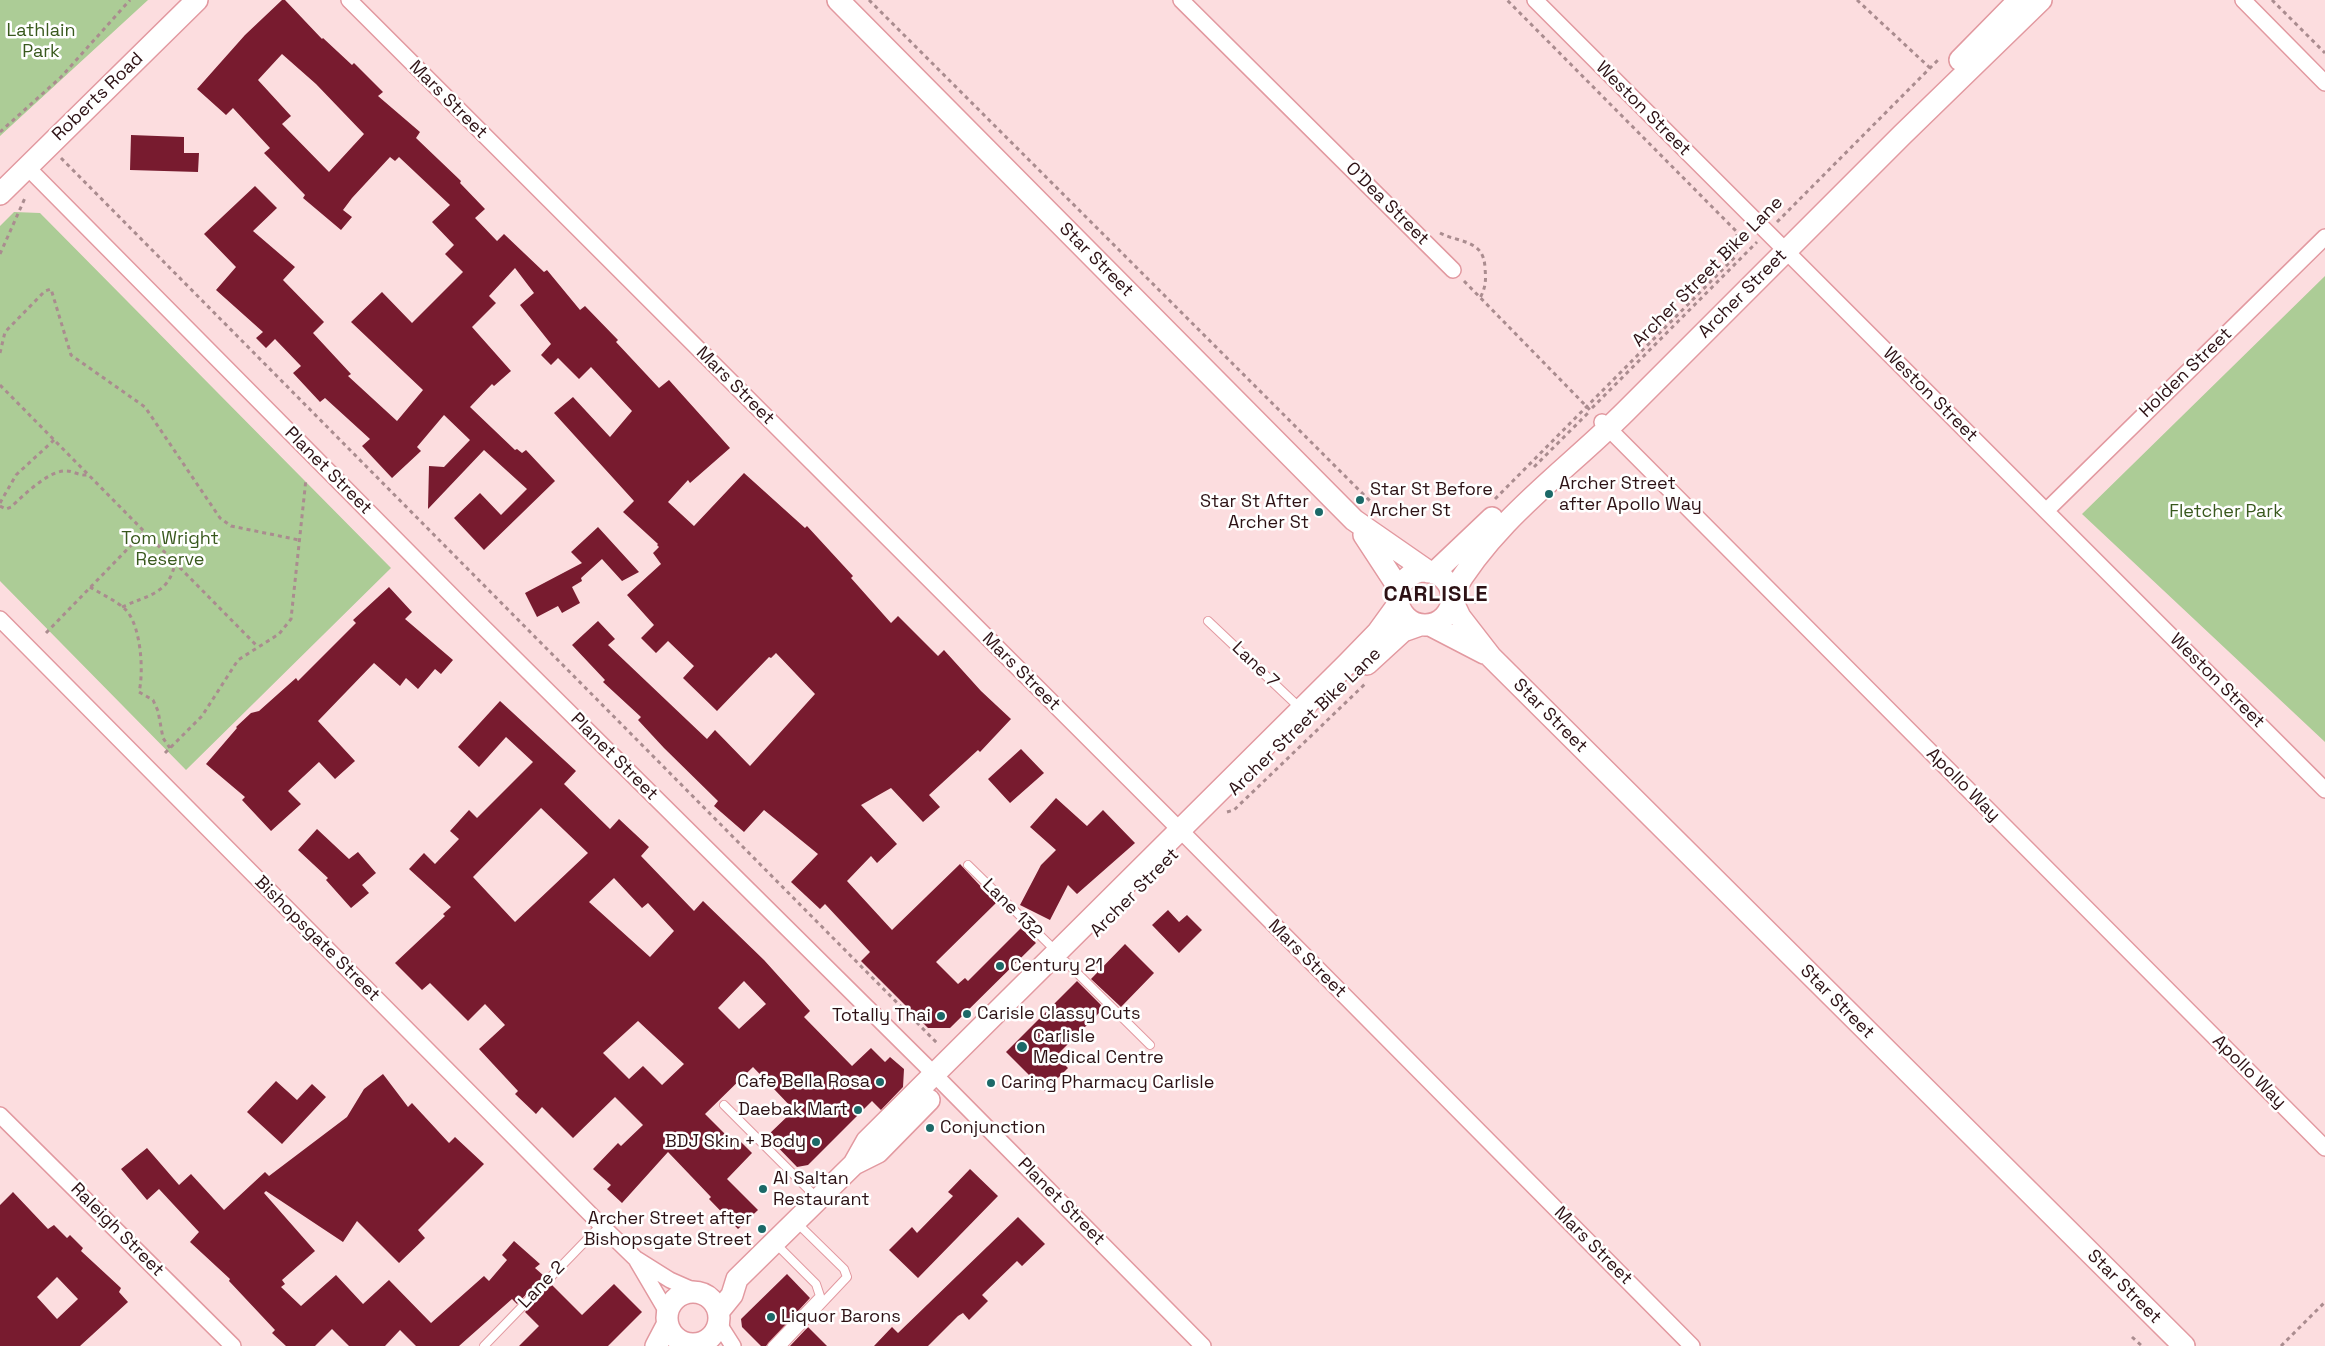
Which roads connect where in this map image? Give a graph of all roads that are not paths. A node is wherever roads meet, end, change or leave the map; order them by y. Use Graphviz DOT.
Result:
graph roads {
  1 [pos="197,0"];
  2 [pos="349,0"];
  3 [pos="838,0"];
  4 [pos="1181,0"];
  5 [pos="1535,0"];
  6 [pos="2019,0"];
  7 [pos="2041,0"];
  8 [pos="2243,0"];
  9 [pos="2325,83"];
  10 [pos="28,167"];
  11 [pos="0,194"];
  12 [pos="2325,236"];
  13 [pos="1776,242"];
  14 [pos="1453,270"];
  15 [pos="1597,417"];
  16 [pos="2047,510"];
  17 [pos="1354,520"];
  18 [pos="1432,573"];
  19 [pos="1399,596"];
  20 [pos="1452,597"];
  21 [pos="0,619"];
  22 [pos="1208,621"];
  23 [pos="1425,625"];
  24 [pos="1491,657"];
  25 [pos="1302,709"];
  26 [pos="2325,790"];
  27 [pos="1184,835"];
  28 [pos="968,865"];
  29 [pos="1061,957"];
  30 [pos="1150,1045"];
  31 [pos="939,1080"];
  32 [pos="724,1105"];
  33 [pos="0,1115"];
  34 [pos="2325,1148"];
  35 [pos="818,1199"];
  36 [pos="795,1221"];
  37 [pos="601,1225"];
  38 [pos="774,1242"];
  39 [pos="635,1258"];
  40 [pos="737,1279"];
  41 [pos="699,1292"];
  42 [pos="719,1317"];
  43 [pos="667,1318"];
  44 [pos="694,1344"];
  45 [pos="233,1346"];
  46 [pos="484,1346"];
  47 [pos="656,1346"];
  48 [pos="733,1346"];
  49 [pos="772,1346"];
  50 [pos="782,1346"];
  51 [pos="1203,1346"];
  52 [pos="1692,1346"];
  53 [pos="2184,1346"];
  1 -- 10 [label="main road, Roberts Road"];
  2 -- 27 [label="street, Mars Street"];
  3 -- 17 [label="main road, Star Street"];
  4 -- 14 [label="street, O'Dea Street"];
  5 -- 13 [label="street, Weston Street"];
  6 -- 13 [label="main road, Archer Street"];
  7 -- 13 [label="main road, Archer Street"];
  8 -- 9 [label="street"];
  10 -- 11 [label="main road, Roberts Road"];
  10 -- 31 [label="street, Planet Street"];
  12 -- 16 [label="street, Holden Street"];
  13 -- 15 [label="main road, Archer Street"];
  13 -- 16 [label="street, Weston Street"];
  15 -- 18 [label="main road, Archer Street"];
  15 -- 20 [label="main road, Archer Street"];
  15 -- 34 [label="street, Apollo Way"];
  16 -- 26 [label="street, Weston Street"];
  17 -- 18 [label="main road, Star Street"];
  17 -- 19 [label="main road, Star Street"];
  18 -- 19 [label="main road"];
  18 -- 20 [label="main road"];
  19 -- 23 [label="main road"];
  19 -- 25 [label="main road, Archer Street"];
  20 -- 23 [label="main road"];
  20 -- 24 [label="main road, Star Street"];
  21 -- 37 [label="street, Bishopsgate Street"];
  22 -- 25 [label="lane, Lane 7"];
  23 -- 24 [label="main road, Star Street"];
  23 -- 27 [label="main road, Archer Street"];
  24 -- 53 [label="main road, Star Street"];
  25 -- 27 [label="main road, Archer Street"];
  27 -- 29 [label="main road, Archer Street"];
  27 -- 52 [label="street, Mars Street"];
  28 -- 29 [label="lane, Lane 132"];
  29 -- 30 [label="lane, Lane 132"];
  29 -- 31 [label="main road, Archer Street"];
  31 -- 35 [label="main road, Archer Street"];
  31 -- 51 [label="street, Planet Street"];
  32 -- 35 [label="lane"];
  33 -- 45 [label="street, Raleigh Street"];
  35 -- 36 [label="main road, Archer Street"];
  36 -- 38 [label="main road, Archer Street"];
  36 -- 50 [label="lane"];
  37 -- 39 [label="street, Bishopsgate Street"];
  37 -- 46 [label="lane, Lane 2"];
  38 -- 40 [label="main road, Archer Street"];
  38 -- 49 [label="lane"];
  39 -- 41 [label="street, Bishopsgate Street"];
  39 -- 43 [label="street, Bishopsgate Street"];
  40 -- 41 [label="main road, Archer Street"];
  40 -- 42 [label="main road, Archer Street"];
  41 -- 42 [label="main road"];
  41 -- 43 [label="main road"];
  42 -- 44 [label="main road"];
  42 -- 48 [label="street"];
  43 -- 44 [label="main road"];
  43 -- 47 [label="main road"];
}
